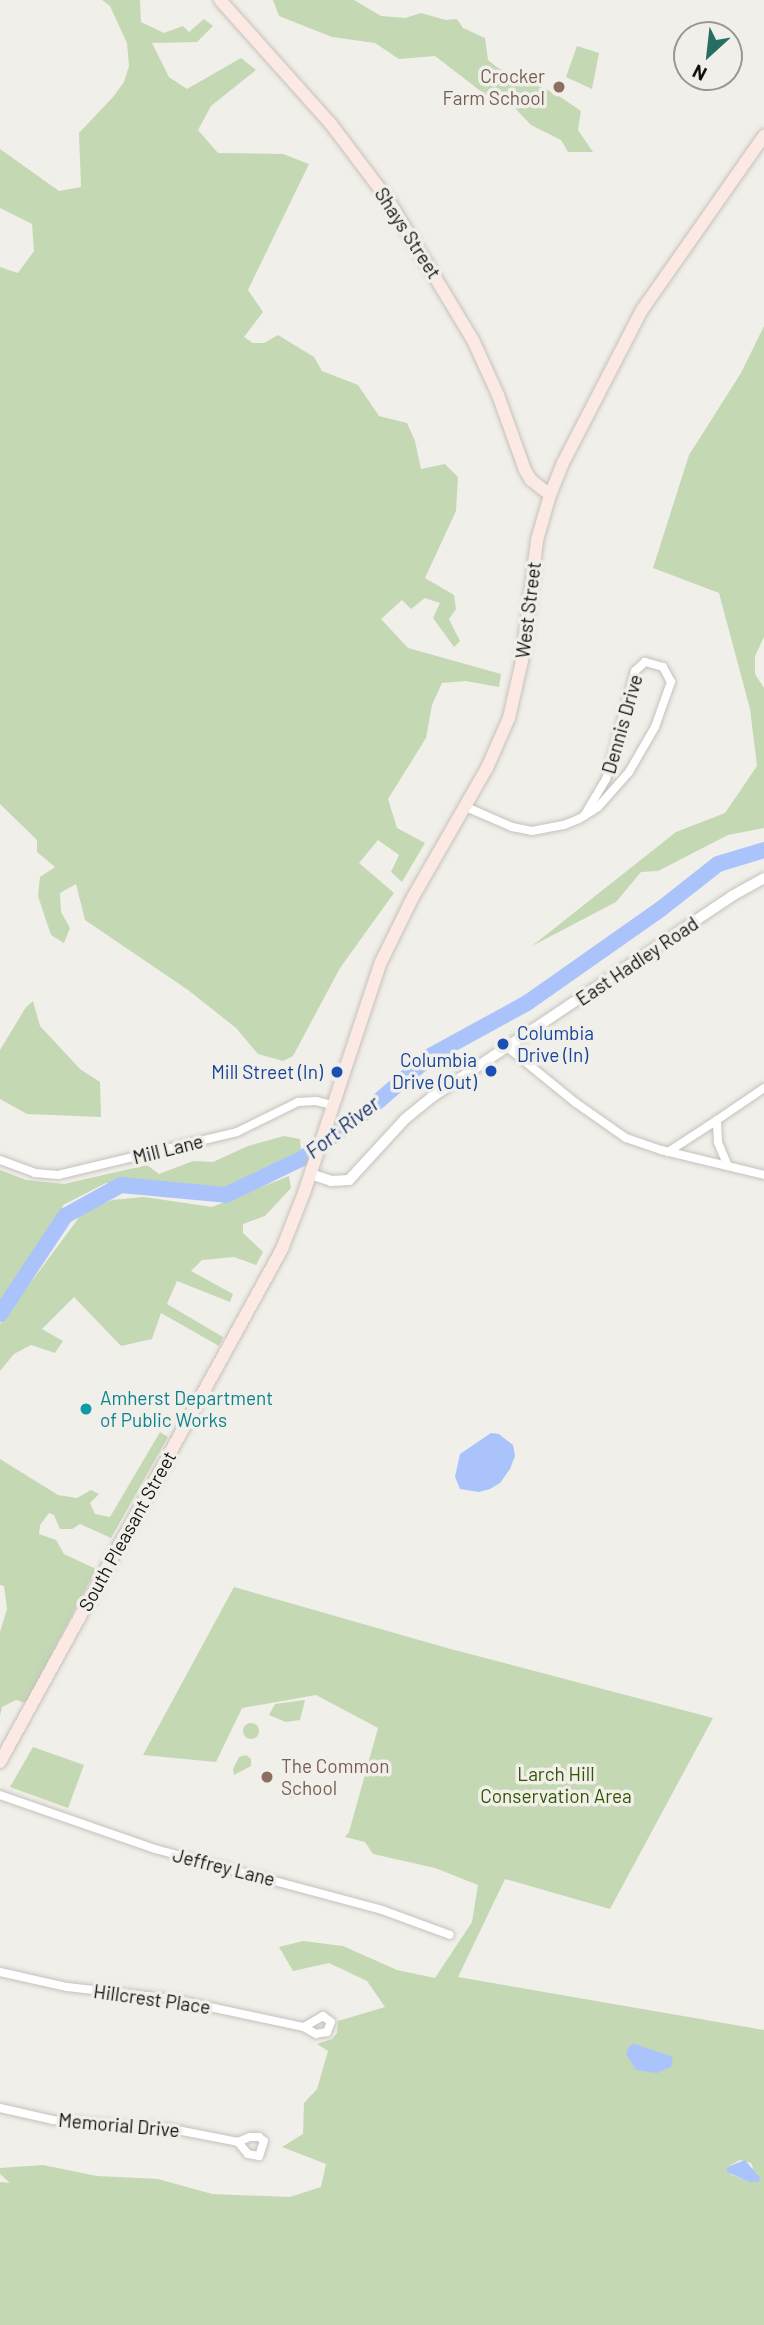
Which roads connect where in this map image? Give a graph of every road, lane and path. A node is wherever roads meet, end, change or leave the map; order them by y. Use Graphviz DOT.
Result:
graph roads {
  1 [pos="220,0"];
  2 [pos="764,136"];
  3 [pos="550,495"];
  4 [pos="466,807"];
  5 [pos="584,816"];
  6 [pos="764,878"];
  7 [pos="507,1047"];
  8 [pos="764,1088"];
  9 [pos="332,1105"];
  10 [pos="718,1120"];
  11 [pos="668,1152"];
  12 [pos="0,1160"];
  13 [pos="728,1166"];
  14 [pos="312,1168"];
  15 [pos="764,1175"];
  16 [pos="0,1762"];
  17 [pos="0,1795"];
  18 [pos="450,1935"];
  19 [pos="0,1972"];
  20 [pos="304,2027"];
  21 [pos="0,2108"];
  22 [pos="238,2142"];
  1 -- 3 [label="main road, Shays Street"];
  2 -- 3 [label="main road, West Street"];
  3 -- 4 [label="main road, West Street"];
  4 -- 5 [label="street, Dennis Drive"];
  4 -- 9 [label="main road, West Street"];
  5 -- 5 [label="street, Dennis Drive"];
  6 -- 7 [label="street, East Hadley Road"];
  7 -- 11 [label="street"];
  7 -- 14 [label="street, East Hadley Road"];
  8 -- 10 [label="street"];
  9 -- 12 [label="street, Mill Lane"];
  9 -- 14 [label="main road, South Pleasant Street"];
  10 -- 11 [label="street"];
  10 -- 13 [label="street"];
  11 -- 13 [label="street"];
  13 -- 15 [label="street"];
  14 -- 16 [label="main road, South Pleasant Street"];
  17 -- 18 [label="street, Jeffrey Lane"];
  19 -- 20 [label="street, Hillcrest Place"];
  21 -- 22 [label="street, Memorial Drive"];
}
